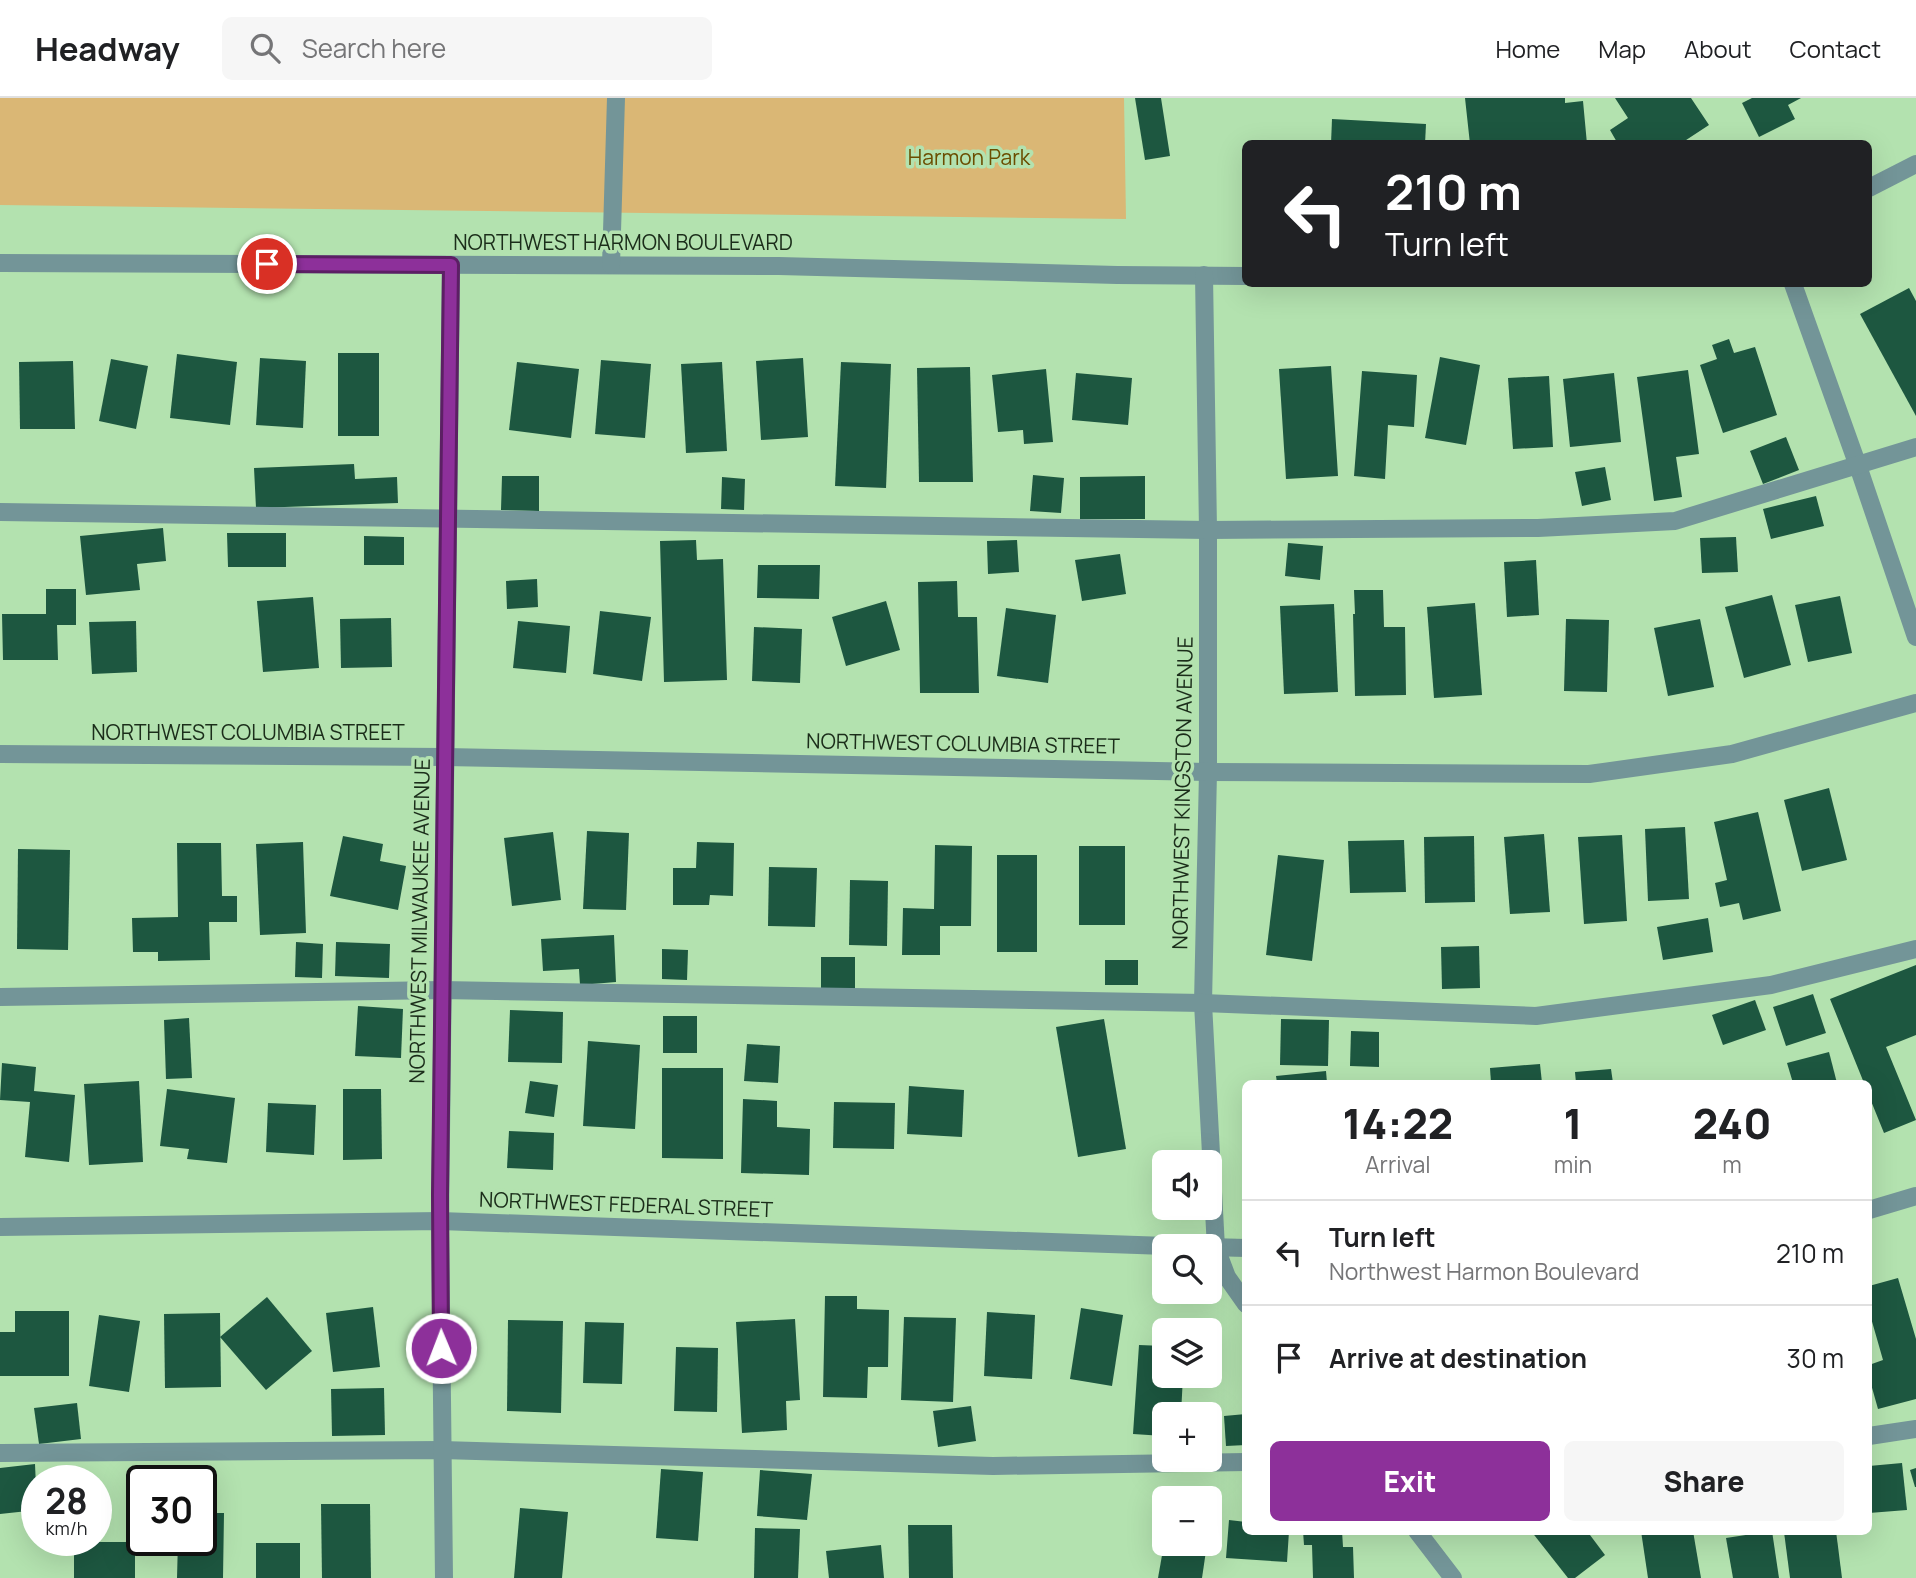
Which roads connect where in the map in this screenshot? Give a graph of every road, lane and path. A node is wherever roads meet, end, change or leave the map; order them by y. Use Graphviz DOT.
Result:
graph roads {
  1 [pos="616,98"];
  2 [pos="1916,164"];
  3 [pos="1872,186"];
  4 [pos="0,263"];
  5 [pos="451,265"];
  6 [pos="611,265"];
  7 [pos="1203,275"];
  8 [pos="1242,276"];
  9 [pos="1794,287"];
  10 [pos="1916,447"];
  11 [pos="1858,467"];
  12 [pos="0,512"];
  13 [pos="448,519"];
  14 [pos="1208,530"];
  15 [pos="1916,637"];
  16 [pos="1916,703"];
  17 [pos="0,754"];
  18 [pos="445,757"];
  19 [pos="1208,772"];
  20 [pos="1916,948"];
  21 [pos="442,989"];
  22 [pos="0,997"];
  23 [pos="1203,1003"];
  24 [pos="1916,1196"];
  25 [pos="1872,1209"];
  26 [pos="440,1221"];
  27 [pos="0,1227"];
  28 [pos="1211,1234"];
  29 [pos="1152,1246"];
  30 [pos="1222,1248"];
  31 [pos="1242,1248"];
  32 [pos="1222,1268"];
  33 [pos="1242,1299"];
  34 [pos="1916,1429"];
  35 [pos="1872,1436"];
  36 [pos="442,1450"];
  37 [pos="0,1453"];
  38 [pos="1242,1462"];
  39 [pos="1419,1535"];
  40 [pos="444,1578"];
  41 [pos="1453,1578"];
  1 -- 6 [label="street"];
  2 -- 3 [label="street"];
  4 -- 5 [label="street, NORTHWEST HARMON BOULEVARD"];
  5 -- 6 [label="street, NORTHWEST HARMON BOULEVARD"];
  5 -- 13 [label="street, NORTHWEST MILWAUKEE AVENUE"];
  6 -- 7 [label="street, NORTHWEST HARMON BOULEVARD"];
  7 -- 8 [label="street, NORTHWEST HARMON BOULEVARD"];
  7 -- 14 [label="street, NORTHWEST KINGSTON AVENUE"];
  9 -- 11 [label="street"];
  10 -- 11 [label="street"];
  11 -- 14 [label="street"];
  11 -- 15 [label="street"];
  12 -- 13 [label="street"];
  13 -- 14 [label="street"];
  13 -- 18 [label="street, NORTHWEST MILWAUKEE AVENUE"];
  14 -- 19 [label="street, NORTHWEST KINGSTON AVENUE"];
  16 -- 19 [label="street, NORTHWEST COLUMBIA STREET"];
  17 -- 18 [label="street, NORTHWEST COLUMBIA STREET"];
  18 -- 19 [label="street, NORTHWEST COLUMBIA STREET"];
  18 -- 21 [label="street, NORTHWEST MILWAUKEE AVENUE"];
  19 -- 23 [label="street, NORTHWEST KINGSTON AVENUE"];
  20 -- 23 [label="street"];
  21 -- 22 [label="street"];
  21 -- 23 [label="street"];
  21 -- 26 [label="street, NORTHWEST MILWAUKEE AVENUE"];
  23 -- 28 [label="street, NORTHWEST KINGSTON AVENUE"];
  24 -- 25 [label="street"];
  26 -- 27 [label="street, NORTHWEST FEDERAL STREET"];
  26 -- 29 [label="street, NORTHWEST FEDERAL STREET"];
  26 -- 36 [label="street, NORTHWEST MILWAUKEE AVENUE"];
  30 -- 31 [label="street"];
  32 -- 33 [label="street, NORTHWEST KINGSTON AVENUE"];
  34 -- 35 [label="street"];
  36 -- 37 [label="street"];
  36 -- 38 [label="street"];
  36 -- 40 [label="street, NORTHWEST MILWAUKEE AVENUE"];
  39 -- 41 [label="street"];
}
